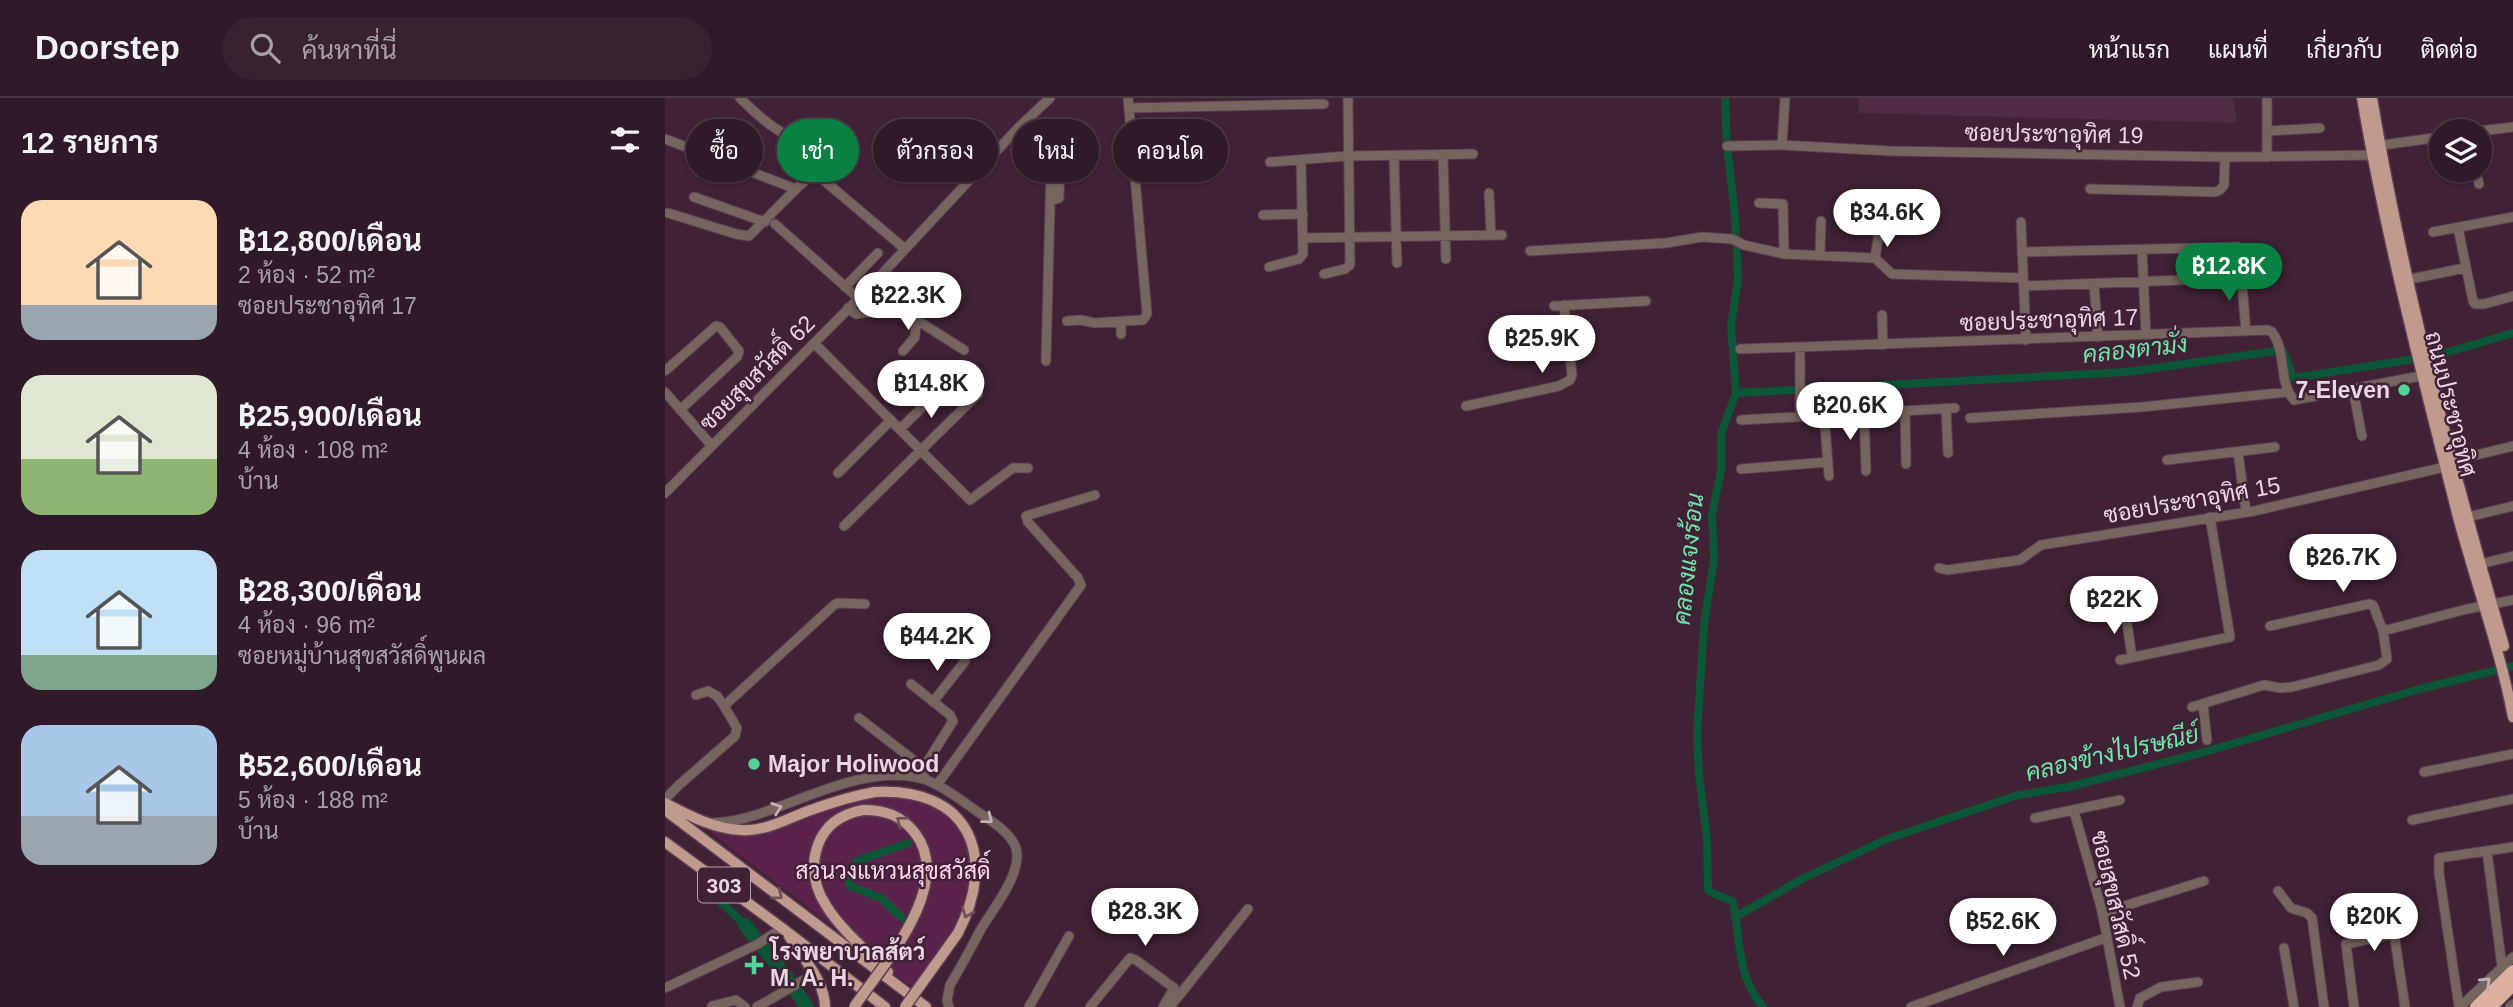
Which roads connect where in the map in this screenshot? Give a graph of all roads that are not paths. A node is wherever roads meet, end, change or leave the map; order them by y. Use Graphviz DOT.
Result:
graph roads {
  1 [pos="740,98"];
  2 [pos="1050,98"];
  3 [pos="1128,98"];
  4 [pos="1347,98"];
  5 [pos="1785,98"];
  6 [pos="2362,98"];
  7 [pos="2371,98"];
  8 [pos="2267,100"];
  9 [pos="1324,104"];
  10 [pos="1129,108"];
  11 [pos="1028,119"];
  12 [pos="2513,127"];
  13 [pos="2320,128"];
  14 [pos="777,129"];
  15 [pos="2492,130"];
  16 [pos="2268,131"];
  17 [pos="1012,134"];
  18 [pos="665,139"];
  19 [pos="2429,140"];
  20 [pos="1782,145"];
  21 [pos="1727,146"];
  22 [pos="2376,151"];
  23 [pos="1473,154"];
  24 [pos="1347,156"];
  25 [pos="1443,156"];
  26 [pos="1394,157"];
  27 [pos="2225,157"];
  28 [pos="2267,157"];
  29 [pos="1301,161"];
  30 [pos="1270,162"];
  31 [pos="804,182"];
  32 [pos="824,182"];
  33 [pos="1050,182"];
  34 [pos="1059,182"];
  35 [pos="796,189"];
  36 [pos="2090,189"];
  37 [pos="1489,193"];
  38 [pos="694,197"];
  39 [pos="1050,201"];
  40 [pos="1759,203"];
  41 [pos="1867,206"];
  42 [pos="668,213"];
  43 [pos="1303,214"];
  44 [pos="1263,215"];
  45 [pos="2513,218"];
  46 [pos="765,222"];
  47 [pos="1821,222"];
  48 [pos="2021,222"];
  49 [pos="775,224"];
  50 [pos="2458,228"];
  51 [pos="2433,232"];
  52 [pos="1491,235"];
  53 [pos="1502,235"];
  54 [pos="1445,236"];
  55 [pos="1396,237"];
  56 [pos="1303,238"];
  57 [pos="1349,238"];
  58 [pos="905,249"];
  59 [pos="2142,250"];
  60 [pos="1530,251"];
  61 [pos="2022,252"];
  62 [pos="878,253"];
  63 [pos="1784,254"];
  64 [pos="1820,255"];
  65 [pos="1875,258"];
  66 [pos="1446,259"];
  67 [pos="1397,263"];
  68 [pos="1269,267"];
  69 [pos="2465,268"];
  70 [pos="2241,273"];
  71 [pos="1324,274"];
  72 [pos="2404,281"];
  73 [pos="2024,282"];
  74 [pos="2143,282"];
  75 [pos="2094,284"];
  76 [pos="845,286"];
  77 [pos="867,289"];
  78 [pos="2513,296"];
  79 [pos="858,298"];
  80 [pos="1646,300"];
  81 [pos="848,308"];
  82 [pos="870,312"];
  83 [pos="1882,315"];
  84 [pos="916,320"];
  85 [pos="1067,321"];
  86 [pos="1124,321"];
  87 [pos="2246,331"];
  88 [pos="1121,334"];
  89 [pos="2146,335"];
  90 [pos="2098,337"];
  91 [pos="2026,340"];
  92 [pos="814,343"];
  93 [pos="1883,345"];
  94 [pos="1800,347"];
  95 [pos="1740,349"];
  96 [pos="903,351"];
  97 [pos="964,351"];
  98 [pos="1046,360"];
  99 [pos="2425,369"];
  100 [pos="665,371"];
  101 [pos="941,389"];
  102 [pos="2353,390"];
  103 [pos="665,392"];
  104 [pos="2288,392"];
  105 [pos="978,394"];
  106 [pos="1467,406"];
  107 [pos="680,410"];
  108 [pos="1905,411"];
  109 [pos="1864,413"];
  110 [pos="1824,415"];
  111 [pos="1800,417"];
  112 [pos="1970,418"];
  113 [pos="891,419"];
  114 [pos="1741,420"];
  115 [pos="900,429"];
  116 [pos="2362,436"];
  117 [pos="712,446"];
  118 [pos="2513,446"];
  119 [pos="2275,447"];
  120 [pos="923,450"];
  121 [pos="2238,452"];
  122 [pos="1948,453"];
  123 [pos="2167,460"];
  124 [pos="1828,462"];
  125 [pos="1906,464"];
  126 [pos="2449,464"];
  127 [pos="1028,468"];
  128 [pos="1741,469"];
  129 [pos="1866,471"];
  130 [pos="838,473"];
  131 [pos="1829,476"];
  132 [pos="665,493"];
  133 [pos="1095,495"];
  134 [pos="2513,506"];
  135 [pos="2246,512"];
  136 [pos="2210,517"];
  137 [pos="2463,518"];
  138 [pos="844,526"];
  139 [pos="2513,556"];
  140 [pos="2480,564"];
  141 [pos="1939,568"];
  142 [pos="2513,600"];
  143 [pos="865,604"];
  144 [pos="2488,604"];
  145 [pos="2125,610"];
  146 [pos="2270,626"];
  147 [pos="2383,631"];
  148 [pos="2132,657"];
  149 [pos="2120,660"];
  150 [pos="965,661"];
  151 [pos="2507,671"];
  152 [pos="911,684"];
  153 [pos="696,695"];
  154 [pos="933,702"];
  155 [pos="2203,704"];
  156 [pos="724,706"];
  157 [pos="2192,707"];
  158 [pos="2513,717"];
  159 [pos="859,718"];
  160 [pos="2207,740"];
  161 [pos="2513,754"];
  162 [pos="2424,772"];
  163 [pos="924,774"];
  164 [pos="937,785"];
  165 [pos="2513,799"];
  166 [pos="2120,800"];
  167 [pos="665,801"];
  168 [pos="665,810"];
  169 [pos="2074,811"];
  170 [pos="2035,818"];
  171 [pos="2413,820"];
  172 [pos="711,823"];
  173 [pos="665,842"];
  174 [pos="2513,847"];
  175 [pos="2487,851"];
  176 [pos="2204,881"];
  177 [pos="2279,891"];
  178 [pos="2349,908"];
  179 [pos="1248,909"];
  180 [pos="2102,913"];
  181 [pos="783,928"];
  182 [pos="2394,934"];
  183 [pos="1069,936"];
  184 [pos="2105,938"];
  185 [pos="2284,948"];
  186 [pos="2513,957"];
  187 [pos="2508,969"];
  188 [pos="814,974"];
  189 [pos="2199,982"];
  190 [pos="2513,985"];
  191 [pos="665,988"];
  192 [pos="907,993"];
  193 [pos="712,1006"];
  194 [pos="745,1007"];
  195 [pos="757,1007"];
  196 [pos="825,1007"];
  197 [pos="855,1007"];
  198 [pos="885,1007"];
  199 [pos="905,1007"];
  200 [pos="926,1007"];
  201 [pos="949,1007"];
  202 [pos="1029,1007"];
  203 [pos="1090,1007"];
  204 [pos="1163,1007"];
  205 [pos="1170,1007"];
  206 [pos="1911,1007"];
  207 [pos="2120,1007"];
  208 [pos="2137,1007"];
  209 [pos="2294,1007"];
  210 [pos="2324,1007"];
  211 [pos="2354,1007"];
  212 [pos="2405,1007"];
  213 [pos="2459,1007"];
  214 [pos="2476,1007"];
  215 [pos="2491,1007"];
  1 -- 14 [label="street"];
  2 -- 11 [label="street, ซอยสุขสวัสดิ์ 62"];
  3 -- 10 [label="street"];
  4 -- 24 [label="street"];
  5 -- 20 [label="street"];
  6 -- 22 [label="main road, ถนนประชาอุทิศ"];
  7 -- 22 [label="main road, ถนนประชาอุทิศ"];
  8 -- 16 [label="street"];
  9 -- 10 [label="street"];
  10 -- 86 [label="street"];
  12 -- 15 [label="street"];
  13 -- 16 [label="street"];
  16 -- 28 [label="street"];
  17 -- 58 [label="street, ซอยสุขสวัสดิ์ 62"];
  18 -- 35 [label="street"];
  19 -- 22 [label="street, ซอยประชาอุทิศ 19"];
  20 -- 21 [label="street, ซอยประชาอุทิศ 19"];
  20 -- 27 [label="street, ซอยประชาอุทิศ 19"];
  22 -- 28 [label="street, ซอยประชาอุทิศ 19"];
  22 -- 72 [label="main road, ถนนประชาอุทิศ"];
  23 -- 25 [label="street"];
  24 -- 26 [label="street"];
  24 -- 29 [label="street"];
  24 -- 57 [label="street"];
  25 -- 26 [label="street"];
  25 -- 54 [label="street"];
  26 -- 55 [label="street"];
  27 -- 28 [label="street, ซอยประชาอุทิศ 19"];
  27 -- 36 [label="street"];
  29 -- 30 [label="street"];
  29 -- 43 [label="street"];
  31 -- 35 [label="street"];
  32 -- 58 [label="street"];
  33 -- 39 [label="street"];
  34 -- 39 [label="street"];
  35 -- 46 [label="street"];
  37 -- 52 [label="street"];
  38 -- 46 [label="street"];
  39 -- 98 [label="street"];
  40 -- 63 [label="street"];
  41 -- 65 [label="street"];
  42 -- 46 [label="street"];
  43 -- 44 [label="street"];
  43 -- 56 [label="street"];
  45 -- 50 [label="street"];
  47 -- 64 [label="street"];
  48 -- 61 [label="street"];
  49 -- 76 [label="street"];
  50 -- 51 [label="street"];
  50 -- 69 [label="street"];
  52 -- 53 [label="street"];
  52 -- 54 [label="street"];
  54 -- 55 [label="street"];
  54 -- 66 [label="street"];
  55 -- 57 [label="street"];
  55 -- 67 [label="street"];
  56 -- 57 [label="street"];
  56 -- 68 [label="street"];
  57 -- 71 [label="street"];
  58 -- 77 [label="street, ซอยสุขสวัสดิ์ 62"];
  59 -- 61 [label="street"];
  59 -- 70 [label="street"];
  59 -- 74 [label="street"];
  60 -- 63 [label="street"];
  61 -- 73 [label="street"];
  62 -- 76 [label="street"];
  63 -- 64 [label="street"];
  64 -- 65 [label="street"];
  65 -- 73 [label="street"];
  69 -- 72 [label="street"];
  69 -- 78 [label="street"];
  70 -- 74 [label="street"];
  70 -- 87 [label="street"];
  72 -- 99 [label="main road, ถนนประชาอุทิศ"];
  73 -- 75 [label="street"];
  73 -- 91 [label="street"];
  74 -- 75 [label="street"];
  74 -- 89 [label="street"];
  75 -- 90 [label="street"];
  76 -- 79 [label="street"];
  77 -- 79 [label="street, ซอยสุขสวัสดิ์ 62"];
  77 -- 84 [label="street"];
  79 -- 81 [label="street, ซอยสุขสวัสดิ์ 62"];
  80 -- 106 [label="street"];
  81 -- 82 [label="street"];
  81 -- 92 [label="street, ซอยสุขสวัสดิ์ 62"];
  83 -- 93 [label="street"];
  84 -- 96 [label="street"];
  84 -- 97 [label="street"];
  85 -- 86 [label="street"];
  86 -- 88 [label="street"];
  87 -- 89 [label="street, ซอยประชาอุทิศ 17"];
  87 -- 104 [label="street, ซอยประชาอุทิศ 17"];
  89 -- 90 [label="street, ซอยประชาอุทิศ 17"];
  90 -- 91 [label="street, ซอยประชาอุทิศ 17"];
  91 -- 93 [label="street, ซอยประชาอุทิศ 17"];
  92 -- 113 [label="street"];
  92 -- 117 [label="street, ซอยสุขสวัสดิ์ 62"];
  93 -- 94 [label="street, ซอยประชาอุทิศ 17"];
  94 -- 95 [label="street, ซอยประชาอุทิศ 17"];
  94 -- 111 [label="street"];
  99 -- 102 [label="street"];
  99 -- 126 [label="main road, ถนนประชาอุทิศ"];
  100 -- 107 [label="street"];
  101 -- 115 [label="street"];
  102 -- 104 [label="street"];
  102 -- 116 [label="street"];
  103 -- 107 [label="street"];
  104 -- 112 [label="street"];
  105 -- 120 [label="street"];
  107 -- 117 [label="street"];
  108 -- 109 [label="street"];
  108 -- 122 [label="street"];
  108 -- 125 [label="street"];
  109 -- 110 [label="street"];
  109 -- 129 [label="street"];
  110 -- 111 [label="street"];
  110 -- 124 [label="street"];
  111 -- 114 [label="street"];
  113 -- 115 [label="street"];
  113 -- 130 [label="street"];
  115 -- 120 [label="street"];
  117 -- 132 [label="street, ซอยสุขสวัสดิ์ 62"];
  118 -- 126 [label="street, ซอยประชาอุทิศ 15"];
  119 -- 121 [label="street"];
  120 -- 127 [label="street"];
  120 -- 138 [label="street"];
  121 -- 123 [label="street"];
  121 -- 135 [label="street"];
  124 -- 128 [label="street"];
  124 -- 131 [label="street"];
  126 -- 135 [label="street, ซอยประชาอุทิศ 15"];
  126 -- 137 [label="main road, ถนนประชาอุทิศ"];
  133 -- 164 [label="street"];
  134 -- 137 [label="street"];
  135 -- 136 [label="street, ซอยประชาอุทิศ 15"];
  136 -- 141 [label="street, ซอยประชาอุทิศ 15"];
  136 -- 148 [label="street"];
  137 -- 140 [label="main road, ถนนประชาอุทิศ"];
  137 -- 144 [label="main road, ถนนประชาอุทิศ"];
  139 -- 140 [label="street"];
  140 -- 144 [label="main road, ถนนประชาอุทิศ"];
  142 -- 144 [label="street"];
  143 -- 156 [label="street"];
  144 -- 147 [label="street"];
  144 -- 151 [label="main road, ถนนประชาอุทิศ"];
  145 -- 148 [label="street"];
  146 -- 147 [label="street"];
  147 -- 155 [label="street"];
  148 -- 149 [label="street"];
  150 -- 154 [label="street"];
  151 -- 158 [label="main road, ถนนประชาอุทิศ"];
  152 -- 154 [label="street"];
  153 -- 156 [label="street"];
  154 -- 163 [label="street"];
  155 -- 157 [label="street"];
  155 -- 160 [label="street"];
  156 -- 167 [label="street"];
  159 -- 163 [label="street"];
  161 -- 162 [label="street"];
  163 -- 164 [label="street"];
  172 -- 163 [label="street, one-way"];
  164 -- 201 [label="street, one-way"];
  165 -- 171 [label="street"];
  166 -- 169 [label="street"];
  167 -- 172 [label="main road"];
  168 -- 192 [label="main road, 303, one-way"];
  169 -- 170 [label="street"];
  169 -- 180 [label="street, ซอยสุขสวัสดิ์ 52"];
  172 -- 199 [label="main road, one-way, bridge"];
  173 -- 181 [label="main road, 303"];
  174 -- 175 [label="street"];
  175 -- 187 [label="street"];
  175 -- 213 [label="street"];
  176 -- 180 [label="street"];
  177 -- 210 [label="street"];
  178 -- 182 [label="street"];
  179 -- 205 [label="street"];
  180 -- 184 [label="street, ซอยสุขสวัสดิ์ 52"];
  181 -- 188 [label="main road"];
  181 -- 191 [label="street"];
  181 -- 198 [label="main road, 303"];
  182 -- 211 [label="street"];
  182 -- 212 [label="street"];
  183 -- 202 [label="street"];
  184 -- 206 [label="street"];
  184 -- 207 [label="street, ซอยสุขสวัสดิ์ 52"];
  185 -- 209 [label="street"];
  186 -- 187 [label="street"];
  213 -- 187 [label="street, one-way"];
  187 -- 214 [label="highway"];
  188 -- 195 [label="street"];
  188 -- 196 [label="main road"];
  189 -- 208 [label="street"];
  190 -- 215 [label="highway"];
  197 -- 192 [label="main road, one-way, bridge"];
  192 -- 200 [label="main road, 303"];
  193 -- 194 [label="street"];
  203 -- 204 [label="street"];
}
